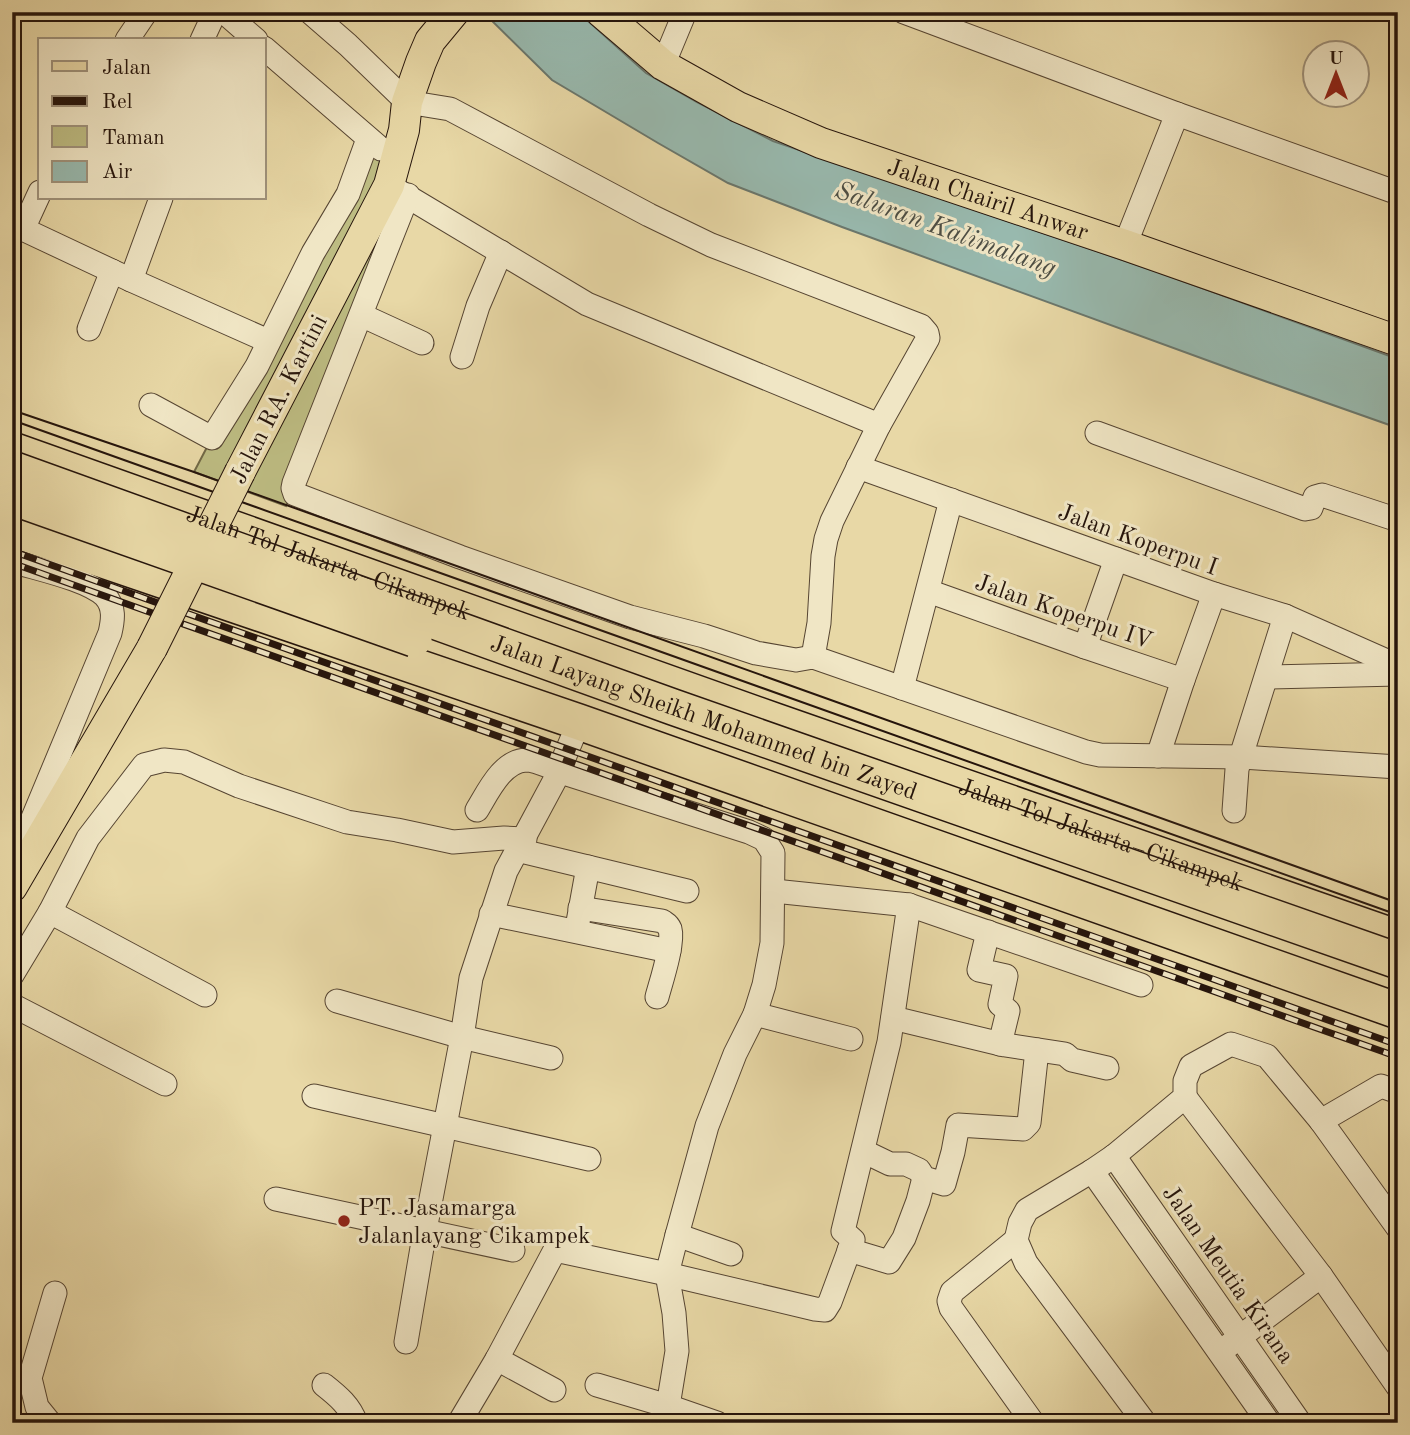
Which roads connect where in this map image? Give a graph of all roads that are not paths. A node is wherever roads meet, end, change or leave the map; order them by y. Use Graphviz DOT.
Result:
graph roads {
  1 [pos="146,12"];
  2 [pos="215,12"];
  3 [pos="224,12"];
  4 [pos="310,12"];
  5 [pos="454,12"];
  6 [pos="601,12"];
  7 [pos="685,12"];
  8 [pos="904,12"];
  9 [pos="128,38"];
  10 [pos="203,38"];
  11 [pos="254,38"];
  12 [pos="266,50"];
  13 [pos="663,65"];
  14 [pos="407,102"];
  15 [pos="1177,114"];
  16 [pos="368,139"];
  17 [pos="398,180"];
  18 [pos="1398,193"];
  19 [pos="38,195"];
  20 [pos="160,200"];
  21 [pos="17,230"];
  22 [pos="1125,245"];
  23 [pos="501,252"];
  24 [pos="121,276"];
  25 [pos="361,315"];
  26 [pos="89,329"];
  27 [pos="268,341"];
  28 [pos="1398,341"];
  29 [pos="422,343"];
  30 [pos="462,357"];
  31 [pos="151,405"];
  32 [pos="879,425"];
  33 [pos="1097,433"];
  34 [pos="12,450"];
  35 [pos="858,467"];
  36 [pos="12,469"];
  37 [pos="12,497"];
  38 [pos="951,500"];
  39 [pos="1398,520"];
  40 [pos="12,529"];
  41 [pos="1116,559"];
  42 [pos="12,561"];
  43 [pos="928,591"];
  44 [pos="1214,594"];
  45 [pos="1285,616"];
  46 [pos="1085,647"];
  47 [pos="813,657"];
  48 [pos="1398,666"];
  49 [pos="1398,674"];
  50 [pos="1266,677"];
  51 [pos="1183,680"];
  52 [pos="902,688"];
  53 [pos="579,722"];
  54 [pos="1158,756"];
  55 [pos="1242,757"];
  56 [pos="1398,767"];
  57 [pos="559,772"];
  58 [pos="477,810"];
  59 [pos="1234,811"];
  60 [pos="521,845"];
  61 [pos="588,867"];
  62 [pos="15,882"];
  63 [pos="687,891"];
  64 [pos="774,891"];
  65 [pos="909,905"];
  66 [pos="580,908"];
  67 [pos="50,912"];
  68 [pos="491,914"];
  69 [pos="576,932"];
  70 [pos="988,932"];
  71 [pos="1398,938"];
  72 [pos="669,951"];
  73 [pos="1398,961"];
  74 [pos="12,975"];
  75 [pos="1141,985"];
  76 [pos="1398,987"];
  77 [pos="205,995"];
  78 [pos="657,997"];
  79 [pos="337,1001"];
  80 [pos="12,1005"];
  81 [pos="1398,1011"];
  82 [pos="755,1014"];
  83 [pos="893,1018"];
  84 [pos="462,1037"];
  85 [pos="852,1040"];
  86 [pos="1000,1044"];
  87 [pos="1037,1050"];
  88 [pos="551,1058"];
  89 [pos="1107,1068"];
  90 [pos="165,1084"];
  91 [pos="1398,1092"];
  92 [pos="314,1096"];
  93 [pos="1185,1097"];
  94 [pos="1321,1121"];
  95 [pos="444,1126"];
  96 [pos="863,1151"];
  97 [pos="1114,1156"];
  98 [pos="589,1159"];
  99 [pos="1092,1171"];
  100 [pos="924,1178"];
  101 [pos="276,1199"];
  102 [pos="1398,1228"];
  103 [pos="425,1230"];
  104 [pos="677,1235"];
  105 [pos="1016,1240"];
  106 [pos="513,1250"];
  107 [pos="849,1250"];
  108 [pos="731,1254"];
  109 [pos="667,1274"];
  110 [pos="1321,1276"];
  111 [pos="55,1293"];
  112 [pos="1240,1336"];
  113 [pos="406,1342"];
  114 [pos="1219,1352"];
  115 [pos="497,1359"];
  116 [pos="324,1385"];
  117 [pos="597,1385"];
  118 [pos="1398,1387"];
  119 [pos="554,1390"];
  120 [pos="665,1414"];
  121 [pos="50,1423"];
  122 [pos="356,1423"];
  123 [pos="459,1423"];
  124 [pos="717,1423"];
  125 [pos="1033,1423"];
  126 [pos="1145,1423"];
  127 [pos="1269,1423"];
  128 [pos="1300,1423"];
  1 -- 9 [label="street"];
  2 -- 10 [label="street"];
  3 -- 11 [label="street"];
  4 -- 14 [label="street"];
  5 -- 14 [label="main road, Jalan RA. Kartini"];
  6 -- 13 [label="main road, Jalan Chairil Anwar"];
  7 -- 13 [label="street"];
  8 -- 15 [label="street"];
  12 -- 16 [label="street"];
  13 -- 22 [label="main road, Jalan Chairil Anwar"];
  14 -- 17 [label="main road, Jalan RA. Kartini"];
  14 -- 32 [label="street"];
  15 -- 18 [label="street"];
  15 -- 22 [label="street"];
  16 -- 17 [label="street"];
  16 -- 27 [label="street"];
  17 -- 23 [label="street"];
  17 -- 25 [label="street"];
  17 -- 62 [label="main road, Jalan RA. Kartini, bridge"];
  19 -- 21 [label="street"];
  20 -- 24 [label="street"];
  21 -- 24 [label="street"];
  22 -- 28 [label="main road, Jalan Chairil Anwar"];
  23 -- 30 [label="street"];
  23 -- 32 [label="street"];
  24 -- 26 [label="street"];
  24 -- 27 [label="street"];
  25 -- 29 [label="street"];
  25 -- 47 [label="street"];
  27 -- 31 [label="street"];
  32 -- 35 [label="street"];
  33 -- 39 [label="street"];
  34 -- 71 [label="highway, Jalan Tol Jakarta–Cikampek"];
  35 -- 38 [label="street, Jalan Koperpu I"];
  35 -- 47 [label="street"];
  36 -- 73 [label="highway, Jalan Layang Sheikh Mohammed bin Zayed, bridge"];
  37 -- 76 [label="highway, Jalan Layang Sheikh Mohammed bin Zayed, bridge"];
  38 -- 41 [label="street, Jalan Koperpu I"];
  38 -- 43 [label="street"];
  40 -- 53 [label="highway"];
  41 -- 44 [label="street, Jalan Koperpu I"];
  41 -- 46 [label="street"];
  42 -- 62 [label="street"];
  43 -- 46 [label="street, Jalan Koperpu IV"];
  43 -- 52 [label="street"];
  44 -- 45 [label="street, Jalan Koperpu I"];
  44 -- 51 [label="street"];
  45 -- 48 [label="street, Jalan Koperpu I"];
  45 -- 50 [label="street"];
  46 -- 51 [label="street, Jalan Koperpu IV"];
  47 -- 52 [label="street"];
  49 -- 50 [label="street"];
  50 -- 55 [label="street"];
  51 -- 54 [label="street"];
  52 -- 54 [label="street"];
  53 -- 57 [label="street"];
  53 -- 81 [label="highway"];
  54 -- 55 [label="street"];
  55 -- 56 [label="street"];
  55 -- 59 [label="street"];
  57 -- 58 [label="street"];
  57 -- 60 [label="street"];
  57 -- 64 [label="street"];
  60 -- 61 [label="street"];
  60 -- 67 [label="street"];
  60 -- 68 [label="street"];
  61 -- 63 [label="street"];
  61 -- 66 [label="street"];
  64 -- 65 [label="street"];
  64 -- 82 [label="street"];
  65 -- 70 [label="street"];
  65 -- 83 [label="street"];
  66 -- 69 [label="street"];
  66 -- 72 [label="street"];
  67 -- 74 [label="street"];
  67 -- 77 [label="street"];
  68 -- 69 [label="street"];
  68 -- 84 [label="street"];
  69 -- 72 [label="street"];
  70 -- 75 [label="street"];
  70 -- 86 [label="street"];
  72 -- 78 [label="street"];
  79 -- 84 [label="street"];
  80 -- 90 [label="street"];
  82 -- 85 [label="street"];
  82 -- 104 [label="street"];
  83 -- 86 [label="street"];
  83 -- 96 [label="street"];
  84 -- 88 [label="street"];
  84 -- 95 [label="street"];
  86 -- 87 [label="street"];
  87 -- 89 [label="street"];
  87 -- 100 [label="street"];
  91 -- 94 [label="street"];
  92 -- 95 [label="street"];
  93 -- 94 [label="street"];
  93 -- 97 [label="street"];
  93 -- 110 [label="street"];
  94 -- 102 [label="street"];
  95 -- 98 [label="street"];
  95 -- 103 [label="street"];
  96 -- 100 [label="street"];
  96 -- 107 [label="street"];
  97 -- 99 [label="street"];
  97 -- 112 [label="street, Jalan Meutia Kirana"];
  99 -- 105 [label="street"];
  99 -- 114 [label="street"];
  100 -- 107 [label="street"];
  101 -- 103 [label="street"];
  103 -- 106 [label="street"];
  103 -- 113 [label="street"];
  104 -- 108 [label="street"];
  104 -- 109 [label="street"];
  105 -- 125 [label="street"];
  105 -- 126 [label="street"];
  107 -- 109 [label="street"];
  109 -- 115 [label="street"];
  109 -- 120 [label="street"];
  110 -- 112 [label="street"];
  110 -- 118 [label="street"];
  111 -- 121 [label="street"];
  112 -- 114 [label="street"];
  112 -- 128 [label="street, Jalan Meutia Kirana"];
  114 -- 127 [label="street"];
  115 -- 119 [label="street"];
  115 -- 123 [label="street"];
  116 -- 122 [label="street"];
  117 -- 120 [label="street"];
  120 -- 124 [label="street"];
}
